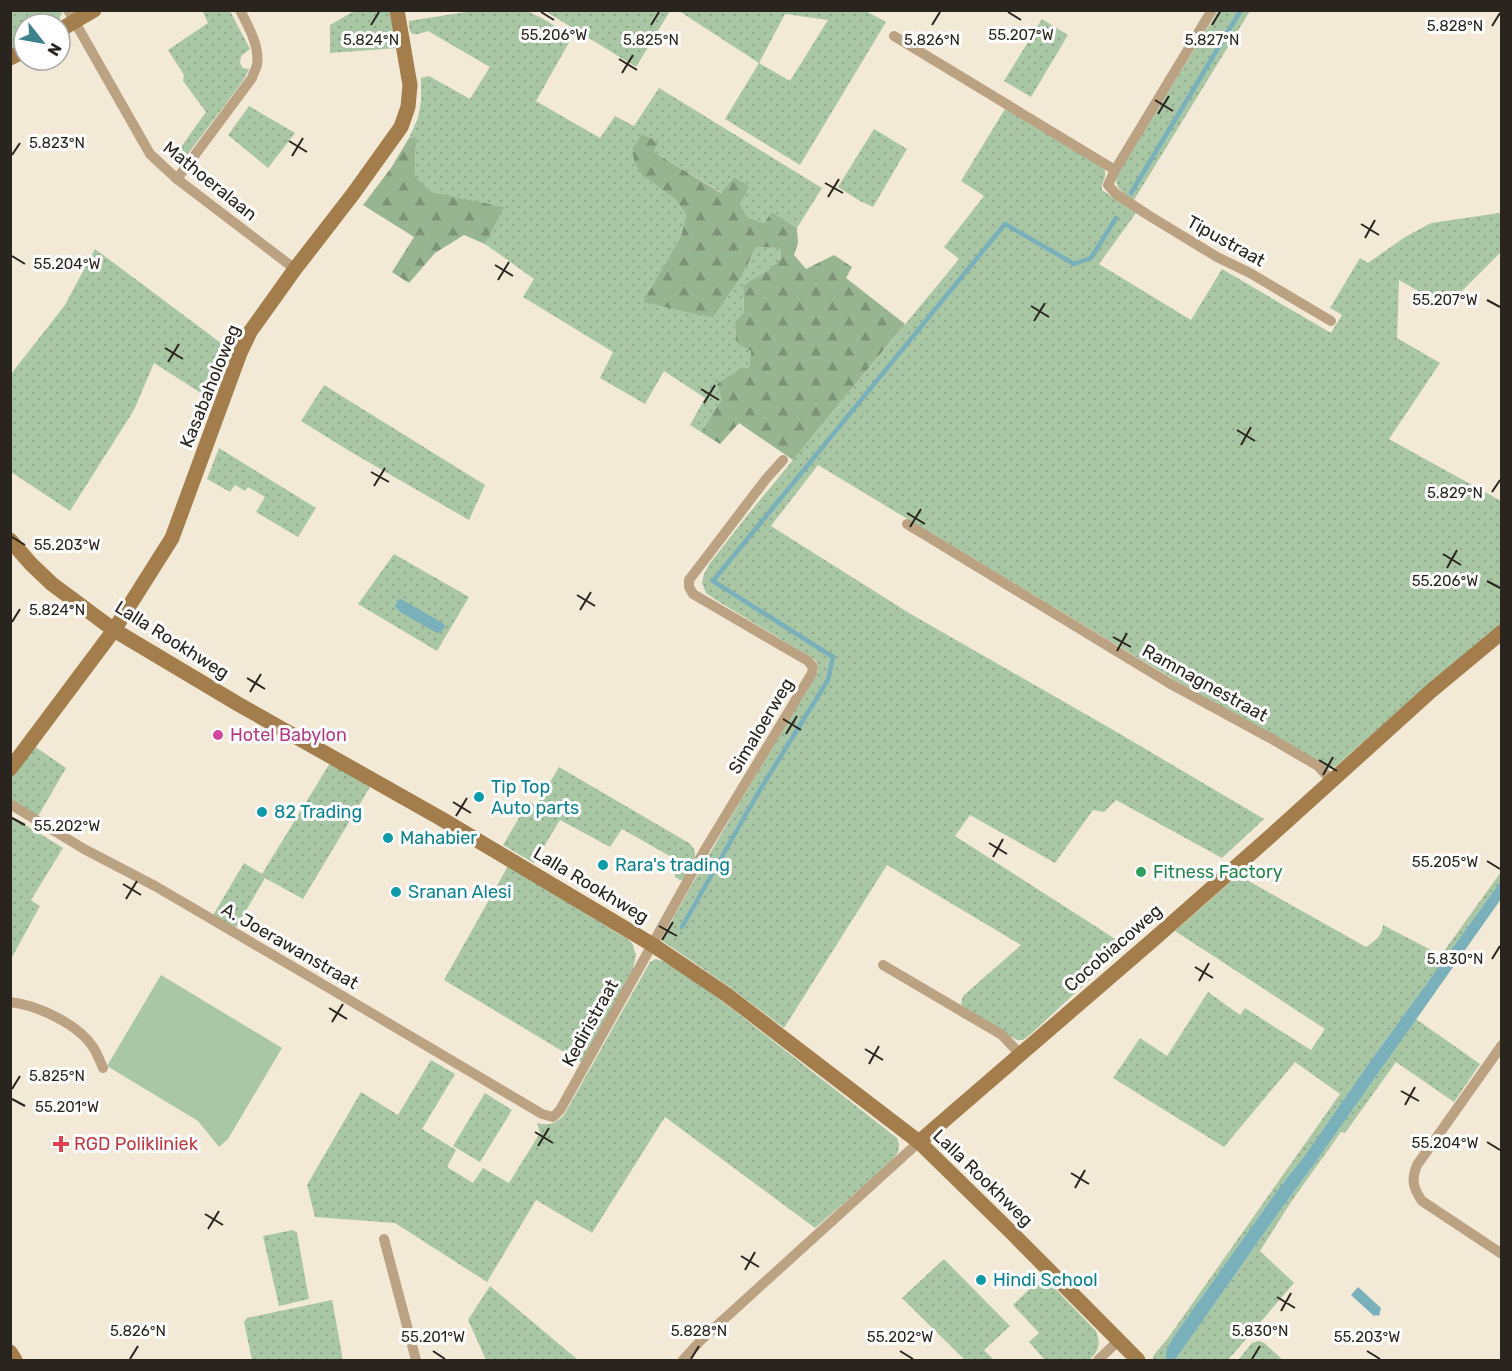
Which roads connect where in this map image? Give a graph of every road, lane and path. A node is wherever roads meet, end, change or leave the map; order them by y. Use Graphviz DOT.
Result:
graph roads {
  1 [pos="94,10"];
  2 [pos="240,10"];
  3 [pos="397,10"];
  4 [pos="1212,10"];
  5 [pos="72,16"];
  6 [pos="72,18"];
  7 [pos="894,36"];
  8 [pos="1115,170"];
  9 [pos="177,179"];
  10 [pos="295,268"];
  11 [pos="1331,321"];
  12 [pos="783,460"];
  13 [pos="907,524"];
  14 [pos="10,540"];
  15 [pos="114,630"];
  16 [pos="1502,632"];
  17 [pos="10,769"];
  18 [pos="1331,780"];
  19 [pos="10,804"];
  20 [pos="653,945"];
  21 [pos="884,965"];
  22 [pos="10,1002"];
  23 [pos="1502,1045"];
  24 [pos="1020,1054"];
  25 [pos="103,1068"];
  26 [pos="554,1117"];
  27 [pos="919,1142"];
  28 [pos="384,1239"];
  29 [pos="1502,1254"];
  30 [pos="1118,1341"];
  31 [pos="10,1352"];
  32 [pos="1130,1358"];
  33 [pos="15,1360"];
  34 [pos="416,1360"];
  35 [pos="683,1360"];
  36 [pos="1098,1360"];
  1 -- 5 [label="street"];
  2 -- 9 [label="street"];
  3 -- 10 [label="street, Kasabaholoweg"];
  4 -- 8 [label="street"];
  6 -- 9 [label="street, Mathoeralaan"];
  7 -- 8 [label="street"];
  8 -- 11 [label="street, Tipustraat"];
  9 -- 10 [label="street, Mathoeralaan"];
  10 -- 15 [label="street, Kasabaholoweg"];
  12 -- 20 [label="street, Simaloerweg"];
  13 -- 18 [label="street, Ramnagnestraat"];
  14 -- 15 [label="street, Lalla Rookhweg"];
  15 -- 17 [label="street, Kasabaholoweg"];
  15 -- 20 [label="street, Lalla Rookhweg"];
  16 -- 18 [label="street, Cocobiacoweg"];
  18 -- 24 [label="street, Cocobiacoweg"];
  19 -- 26 [label="street, A. Joerawanstraat"];
  20 -- 26 [label="street, Kediristraat"];
  20 -- 27 [label="street, Lalla Rookhweg"];
  21 -- 24 [label="street"];
  22 -- 25 [label="street"];
  23 -- 29 [label="street"];
  24 -- 27 [label="street, Cocobiacoweg"];
  27 -- 30 [label="street, Lalla Rookhweg"];
  27 -- 35 [label="street, Cocobiacoweg"];
  28 -- 34 [label="street"];
  30 -- 32 [label="street, Lalla Rookhweg"];
  30 -- 36 [label="street"];
  31 -- 33 [label="street"];
}
